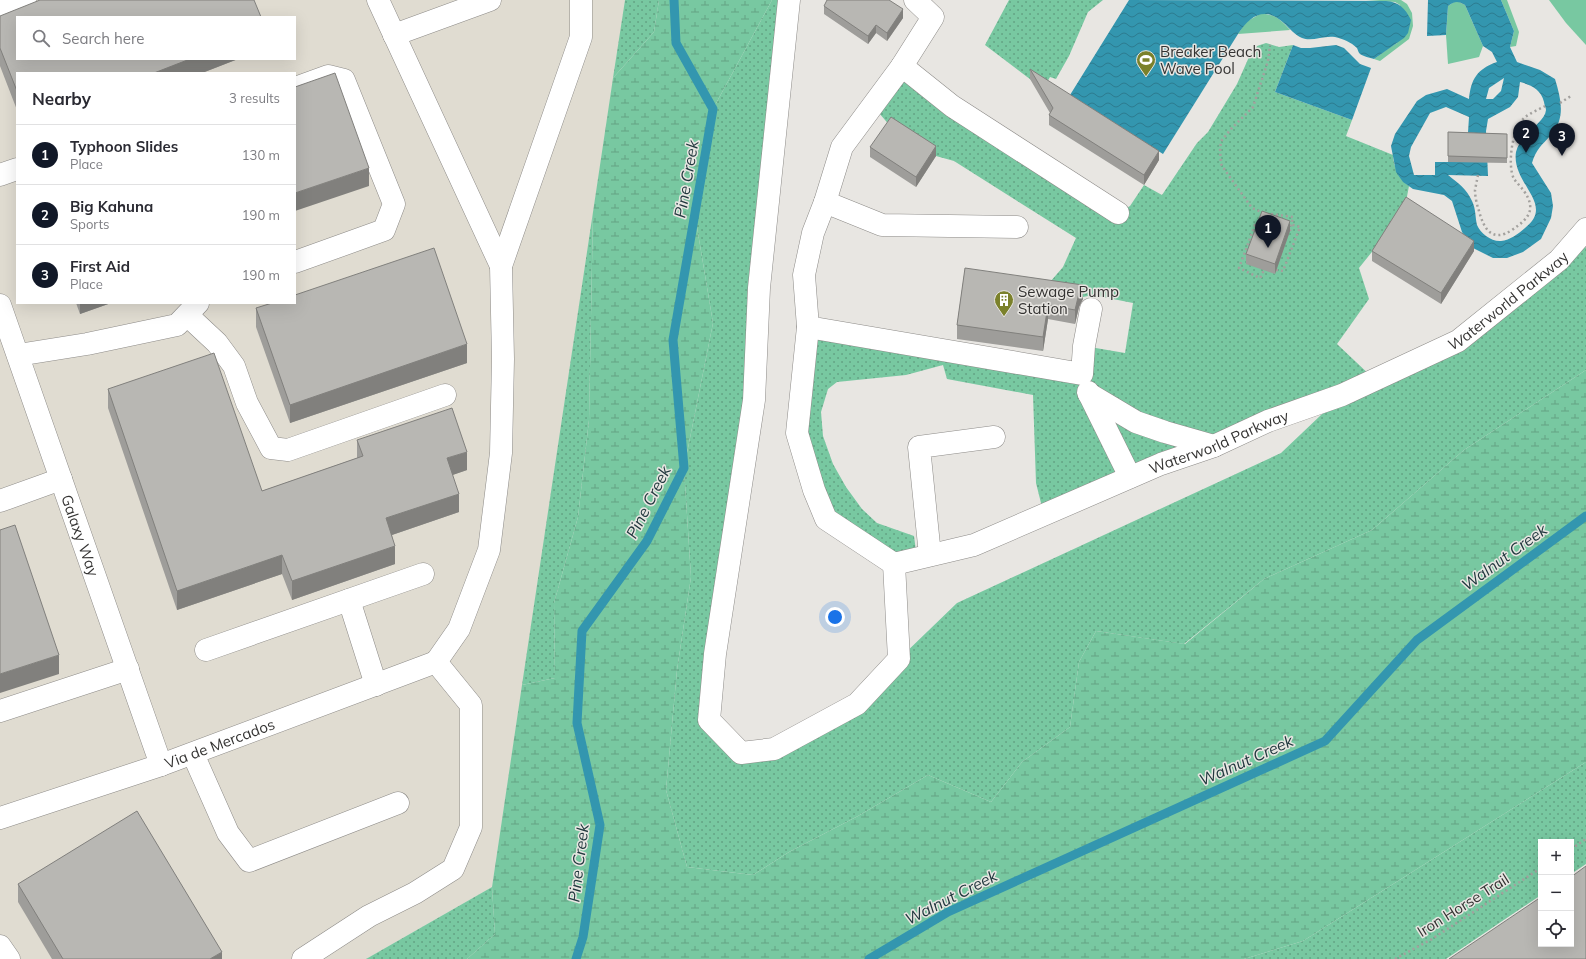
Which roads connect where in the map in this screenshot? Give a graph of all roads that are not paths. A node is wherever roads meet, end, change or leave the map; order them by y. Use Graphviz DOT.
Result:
graph roads {
  1 [pos="25,0"];
  2 [pos="378,0"];
  3 [pos="490,0"];
  4 [pos="580,0"];
  5 [pos="789,0"];
  6 [pos="915,0"];
  7 [pos="0,9"];
  8 [pos="394,36"];
  9 [pos="902,66"];
  10 [pos="296,88"];
  11 [pos="16,169"];
  12 [pos="0,175"];
  13 [pos="825,202"];
  14 [pos="1118,213"];
  15 [pos="1017,228"];
  16 [pos="1586,229"];
  17 [pos="296,262"];
  18 [pos="500,266"];
  19 [pos="0,305"];
  20 [pos="193,309"];
  21 [pos="1091,309"];
  22 [pos="808,327"];
  23 [pos="18,355"];
  24 [pos="1082,374"];
  25 [pos="1089,394"];
  26 [pos="445,395"];
  27 [pos="994,437"];
  28 [pos="1214,446"];
  29 [pos="1130,477"];
  30 [pos="61,479"];
  31 [pos="0,501"];
  32 [pos="930,555"];
  33 [pos="894,564"];
  34 [pos="423,574"];
  35 [pos="349,600"];
  36 [pos="206,650"];
  37 [pos="436,662"];
  38 [pos="128,669"];
  39 [pos="376,685"];
  40 [pos="0,711"];
  41 [pos="193,754"];
  42 [pos="161,765"];
  43 [pos="398,803"];
  44 [pos="0,818"];
  45 [pos="0,946"];
  46 [pos="9,959"];
  47 [pos="303,959"];
  1 -- 7 [label="street"];
  2 -- 8 [label="street"];
  3 -- 8 [label="street"];
  4 -- 18 [label="street"];
  5 -- 33 [label="street"];
  6 -- 9 [label="street"];
  8 -- 18 [label="street"];
  9 -- 13 [label="street"];
  9 -- 14 [label="street"];
  10 -- 17 [label="street"];
  11 -- 12 [label="street"];
  13 -- 15 [label="street"];
  13 -- 22 [label="street"];
  16 -- 28 [label="street, Waterworld Parkway"];
  18 -- 37 [label="street"];
  19 -- 23 [label="street, Galaxy Way"];
  20 -- 23 [label="street"];
  20 -- 26 [label="street"];
  21 -- 24 [label="street"];
  22 -- 24 [label="street"];
  22 -- 33 [label="street"];
  23 -- 30 [label="street, Galaxy Way"];
  24 -- 25 [label="street"];
  25 -- 28 [label="street"];
  25 -- 29 [label="street"];
  27 -- 32 [label="street"];
  28 -- 29 [label="street, Waterworld Parkway"];
  29 -- 32 [label="street, Waterworld Parkway"];
  30 -- 31 [label="street"];
  30 -- 38 [label="street, Galaxy Way"];
  32 -- 33 [label="street, Waterworld Parkway"];
  34 -- 35 [label="street"];
  35 -- 36 [label="street"];
  35 -- 39 [label="street"];
  37 -- 39 [label="street, Via de Mercados"];
  37 -- 47 [label="street"];
  38 -- 40 [label="street"];
  38 -- 42 [label="street, Galaxy Way"];
  39 -- 41 [label="street, Via de Mercados"];
  41 -- 42 [label="street, Via de Mercados"];
  41 -- 43 [label="street"];
  42 -- 44 [label="street, Via de Mercados"];
  45 -- 46 [label="street"];
}
